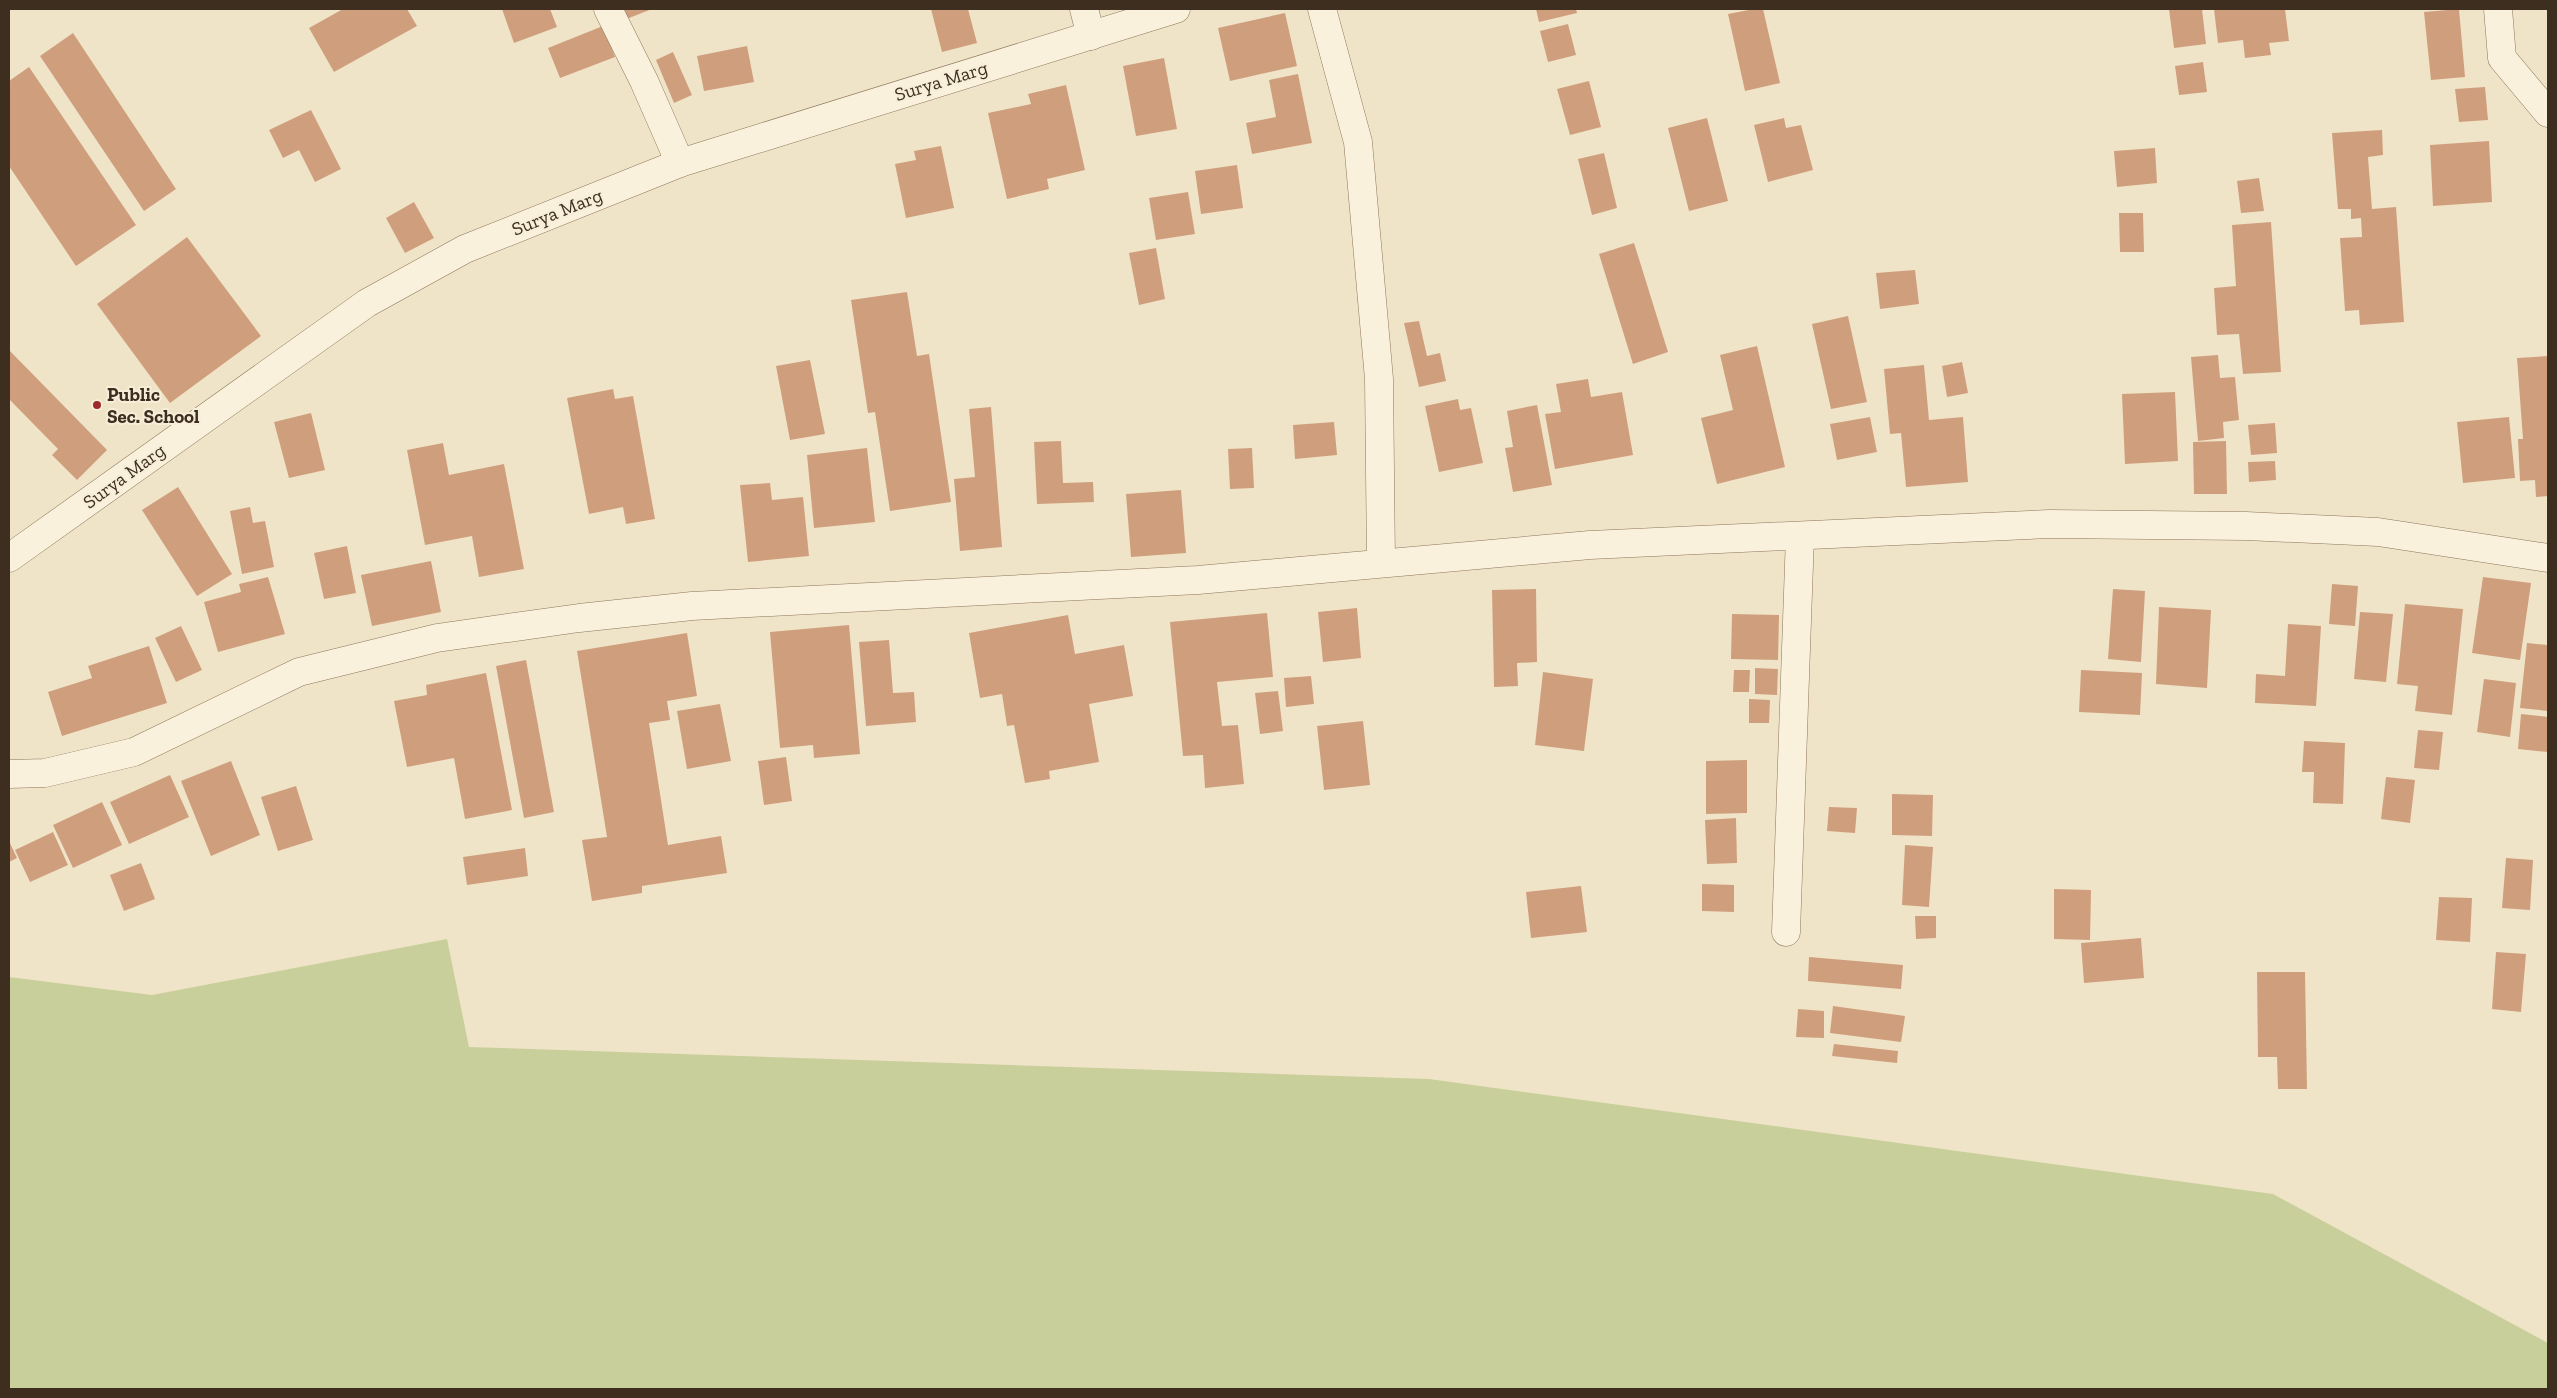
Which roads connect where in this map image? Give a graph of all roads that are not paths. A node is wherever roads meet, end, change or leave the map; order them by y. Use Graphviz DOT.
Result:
graph roads {
  1 [pos="608,9"];
  2 [pos="1084,9"];
  3 [pos="1176,9"];
  4 [pos="1322,9"];
  5 [pos="2498,9"];
  6 [pos="1090,36"];
  7 [pos="2548,114"];
  8 [pos="680,163"];
  9 [pos="1800,536"];
  10 [pos="9,558"];
  11 [pos="2548,558"];
  12 [pos="1381,563"];
  13 [pos="9,774"];
  14 [pos="1786,932"];
  1 -- 8 [label="street"];
  2 -- 6 [label="street"];
  3 -- 6 [label="street, Surya Marg"];
  4 -- 12 [label="street"];
  5 -- 7 [label="street"];
  6 -- 8 [label="street, Surya Marg"];
  8 -- 10 [label="street, Surya Marg"];
  9 -- 11 [label="street"];
  9 -- 12 [label="street"];
  9 -- 14 [label="street"];
  12 -- 13 [label="street"];
}
